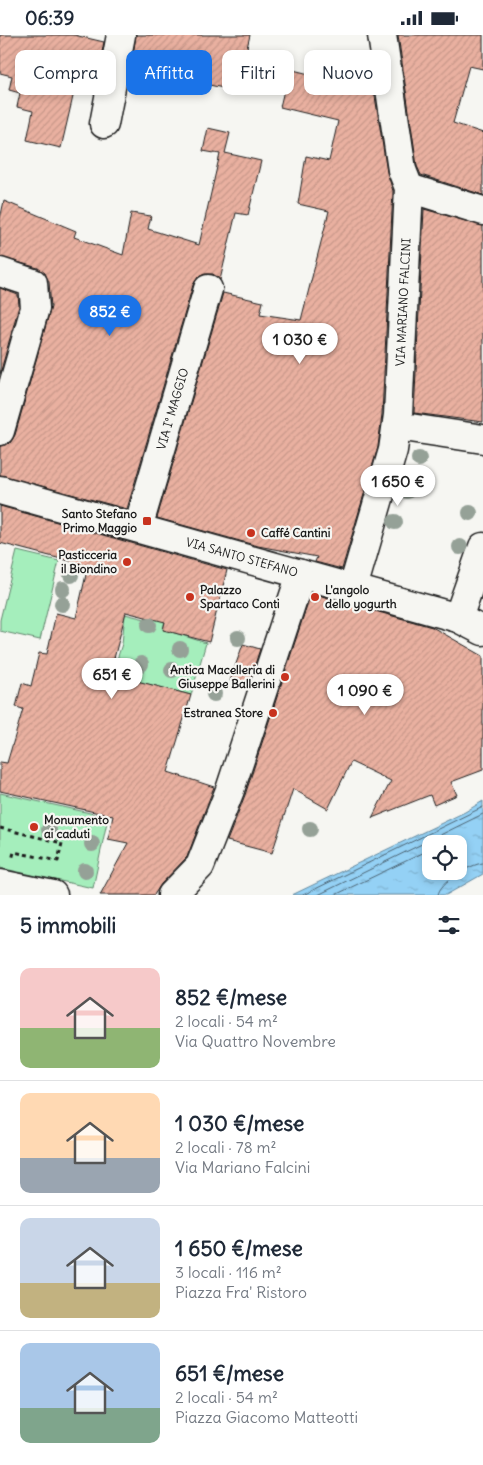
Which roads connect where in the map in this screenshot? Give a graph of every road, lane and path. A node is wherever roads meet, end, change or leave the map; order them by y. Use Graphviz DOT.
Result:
graph roads {
  1 [pos="121,35"];
  2 [pos="382,35"];
  3 [pos="104,124"];
  4 [pos="409,188"];
  5 [pos="483,211"];
  6 [pos="0,272"];
  7 [pos="208,289"];
  8 [pos="398,421"];
  9 [pos="0,431"];
  10 [pos="483,439"];
  11 [pos="0,490"];
  12 [pos="138,529"];
  13 [pos="483,547"];
  14 [pos="301,574"];
  15 [pos="353,588"];
  16 [pos="458,618"];
  17 [pos="483,631"];
  18 [pos="0,829"];
  19 [pos="5,877"];
  20 [pos="53,895"];
  21 [pos="172,895"];
  1 -- 3 [label="street"];
  2 -- 4 [label="street"];
  4 -- 5 [label="street"];
  4 -- 8 [label="street, VIA MARIANO FALCINI"];
  6 -- 9 [label="street"];
  7 -- 12 [label="street, VIA I° MAGGIO"];
  8 -- 10 [label="street"];
  8 -- 15 [label="street, VIA MARIANO FALCINI"];
  11 -- 12 [label="street, VIA SANTO STEFANO"];
  12 -- 14 [label="street, VIA SANTO STEFANO"];
  13 -- 16 [label="street"];
  14 -- 15 [label="street, VIA SANTO STEFANO"];
  14 -- 21 [label="street"];
  15 -- 16 [label="street, VIA SANTO STEFANO"];
  16 -- 17 [label="street, VIA SANTO STEFANO"];
  18 -- 19 [label="path"];
  19 -- 20 [label="street"];
}
